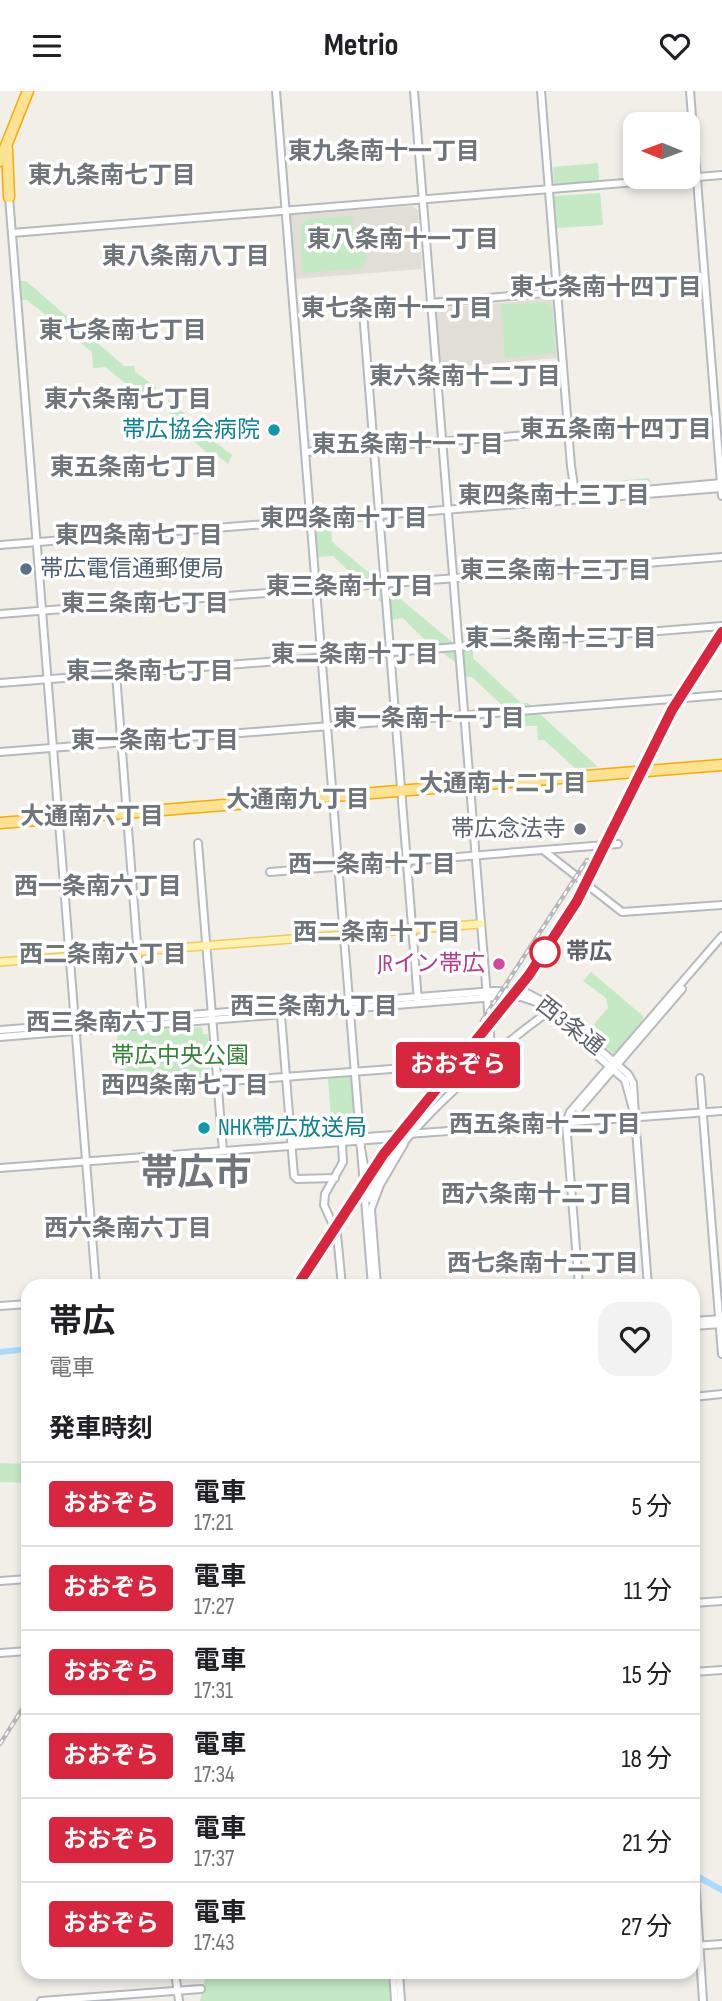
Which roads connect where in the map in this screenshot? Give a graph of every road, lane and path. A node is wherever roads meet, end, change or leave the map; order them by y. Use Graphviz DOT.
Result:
graph roads {
  1 [pos="26,91"];
  2 [pos="276,91"];
  3 [pos="414,91"];
  4 [pos="541,91"];
  5 [pos="690,91"];
  6 [pos="692,112"];
  7 [pos="3,147"];
  8 [pos="0,161"];
  9 [pos="722,175"];
  10 [pos="700,177"];
  11 [pos="623,184"];
  12 [pos="698,189"];
  13 [pos="0,190"];
  14 [pos="549,191"];
  15 [pos="9,197"];
  16 [pos="423,201"];
  17 [pos="286,212"];
  18 [pos="12,233"];
  19 [pos="557,292"];
  20 [pos="431,303"];
  21 [pos="363,312"];
  22 [pos="568,432"];
  23 [pos="442,442"];
  24 [pos="374,447"];
  25 [pos="305,452"];
  26 [pos="722,485"];
  27 [pos="722,496"];
  28 [pos="583,498"];
  29 [pos="447,510"];
  30 [pos="379,516"];
  31 [pos="310,521"];
  32 [pos="37,543"];
  33 [pos="0,545"];
  34 [pos="722,557"];
  35 [pos="453,578"];
  36 [pos="384,584"];
  37 [pos="316,589"];
  38 [pos="42,611"];
  39 [pos="0,614"];
  40 [pos="722,626"];
  41 [pos="458,647"];
  42 [pos="390,652"];
  43 [pos="321,658"];
  44 [pos="116,674"];
  45 [pos="48,679"];
  46 [pos="0,683"];
  47 [pos="722,695"];
  48 [pos="464,715"];
  49 [pos="396,720"];
  50 [pos="327,726"];
  51 [pos="122,743"];
  52 [pos="53,748"];
  53 [pos="0,752"];
  54 [pos="722,765"];
  55 [pos="469,785"];
  56 [pos="401,791"];
  57 [pos="332,797"];
  58 [pos="127,812"];
  59 [pos="58,818"];
  60 [pos="0,823"];
  61 [pos="198,843"];
  62 [pos="618,844"];
  63 [pos="543,850"];
  64 [pos="475,855"];
  65 [pos="407,861"];
  66 [pos="338,866"];
  67 [pos="270,872"];
  68 [pos="722,905"];
  69 [pos="480,924"];
  70 [pos="412,929"];
  71 [pos="344,935"];
  72 [pos="722,936"];
  73 [pos="722,943"];
  74 [pos="206,946"];
  75 [pos="138,951"];
  76 [pos="70,957"];
  77 [pos="0,962"];
  78 [pos="486,995"];
  79 [pos="418,1000"];
  80 [pos="349,1006"];
  81 [pos="548,1012"];
  82 [pos="281,1015"];
  83 [pos="212,1017"];
  84 [pos="143,1022"];
  85 [pos="75,1028"];
  86 [pos="0,1030"];
  87 [pos="0,1037"];
  88 [pos="492,1059"];
  89 [pos="614,1064"];
  90 [pos="354,1071"];
  91 [pos="286,1077"];
  92 [pos="700,1078"];
  93 [pos="465,1079"];
  94 [pos="217,1083"];
  95 [pos="722,1111"];
  96 [pos="702,1112"];
  97 [pos="635,1118"];
  98 [pos="566,1123"];
  99 [pos="413,1134"];
  100 [pos="360,1140"];
  101 [pos="404,1143"];
  102 [pos="342,1144"];
  103 [pos="291,1145"];
  104 [pos="223,1151"];
  105 [pos="86,1161"];
  106 [pos="0,1168"];
  107 [pos="335,1178"];
  108 [pos="369,1199"];
  109 [pos="371,1209"];
  110 [pos="95,1279"];
  111 [pos="341,1279"];
  112 [pos="373,1279"];
  113 [pos="374,1279"];
  114 [pos="578,1279"];
  115 [pos="647,1279"];
  116 [pos="21,1304"];
  117 [pos="0,1306"];
  118 [pos="721,1322"];
  119 [pos="700,1324"];
  120 [pos="722,1354"];
  121 [pos="722,1394"];
  122 [pos="700,1396"];
  123 [pos="21,1580"];
  124 [pos="0,1581"];
  125 [pos="722,1601"];
  126 [pos="700,1603"];
  127 [pos="21,1650"];
  128 [pos="0,1651"];
  129 [pos="722,1669"];
  130 [pos="700,1671"];
  131 [pos="722,1944"];
  132 [pos="700,1946"];
  133 [pos="700,1974"];
  134 [pos="177,1979"];
  135 [pos="393,1979"];
  136 [pos="399,1979"];
  137 [pos="201,1989"];
  138 [pos="179,1990"];
  139 [pos="41,2001"];
  140 [pos="179,2001"];
  141 [pos="395,2001"];
  142 [pos="401,2001"];
  143 [pos="703,2001"];
  1 -- 7 [label="highway"];
  2 -- 17 [label="street"];
  3 -- 16 [label="street"];
  4 -- 14 [label="street"];
  5 -- 6 [label="street"];
  7 -- 8 [label="highway"];
  7 -- 15 [label="highway"];
  9 -- 10 [label="street"];
  11 -- 14 [label="street"];
  12 -- 26 [label="street"];
  13 -- 15 [label="highway"];
  14 -- 16 [label="street"];
  14 -- 19 [label="street"];
  15 -- 18 [label="street"];
  16 -- 17 [label="street"];
  16 -- 20 [label="street"];
  17 -- 18 [label="street"];
  17 -- 25 [label="street"];
  18 -- 32 [label="street"];
  19 -- 20 [label="street"];
  19 -- 22 [label="street"];
  20 -- 23 [label="street"];
  21 -- 24 [label="street"];
  22 -- 23 [label="street"];
  22 -- 28 [label="street"];
  23 -- 24 [label="street"];
  23 -- 29 [label="street"];
  24 -- 25 [label="street"];
  24 -- 30 [label="street"];
  25 -- 31 [label="street"];
  26 -- 27 [label="street"];
  26 -- 28 [label="street"];
  28 -- 29 [label="street"];
  29 -- 30 [label="street"];
  29 -- 35 [label="street"];
  30 -- 31 [label="street"];
  30 -- 36 [label="street"];
  31 -- 32 [label="street"];
  31 -- 37 [label="street"];
  32 -- 33 [label="street"];
  32 -- 38 [label="street"];
  34 -- 35 [label="street"];
  35 -- 36 [label="street"];
  35 -- 41 [label="street"];
  36 -- 37 [label="street"];
  36 -- 42 [label="street"];
  37 -- 38 [label="street"];
  37 -- 43 [label="street"];
  38 -- 39 [label="street"];
  38 -- 45 [label="street"];
  40 -- 41 [label="street"];
  41 -- 42 [label="street"];
  41 -- 48 [label="street"];
  42 -- 43 [label="street"];
  42 -- 49 [label="street"];
  43 -- 44 [label="street"];
  43 -- 50 [label="street"];
  44 -- 45 [label="street"];
  44 -- 51 [label="street"];
  45 -- 46 [label="street"];
  45 -- 52 [label="street"];
  47 -- 48 [label="street"];
  48 -- 49 [label="street"];
  48 -- 55 [label="street"];
  49 -- 50 [label="street"];
  49 -- 56 [label="street"];
  50 -- 51 [label="street"];
  50 -- 57 [label="street"];
  51 -- 52 [label="street"];
  51 -- 58 [label="street"];
  52 -- 53 [label="street"];
  52 -- 59 [label="street"];
  54 -- 55 [label="highway"];
  55 -- 56 [label="highway"];
  55 -- 64 [label="street"];
  56 -- 57 [label="highway"];
  56 -- 65 [label="street"];
  57 -- 58 [label="highway"];
  57 -- 66 [label="street"];
  58 -- 59 [label="highway"];
  58 -- 75 [label="street"];
  59 -- 60 [label="highway"];
  59 -- 76 [label="street"];
  61 -- 74 [label="street"];
  62 -- 63 [label="street"];
  63 -- 64 [label="street"];
  63 -- 68 [label="street"];
  64 -- 65 [label="street"];
  64 -- 69 [label="street"];
  65 -- 66 [label="street"];
  65 -- 70 [label="street"];
  66 -- 67 [label="street"];
  66 -- 71 [label="street"];
  69 -- 70 [label="main road"];
  69 -- 78 [label="street"];
  70 -- 71 [label="main road"];
  70 -- 79 [label="street"];
  71 -- 74 [label="main road"];
  71 -- 80 [label="street"];
  72 -- 89 [label="street"];
  73 -- 89 [label="street"];
  74 -- 75 [label="main road"];
  74 -- 83 [label="street"];
  75 -- 76 [label="main road"];
  75 -- 84 [label="street"];
  76 -- 77 [label="main road"];
  76 -- 85 [label="street"];
  78 -- 79 [label="street, 西3条通"];
  78 -- 81 [label="street, 西3条通"];
  78 -- 88 [label="street"];
  78 -- 89 [label="street, 西3条通"];
  79 -- 80 [label="street, 西3条通"];
  80 -- 82 [label="street, 西3条通"];
  80 -- 83 [label="street, 西3条通"];
  80 -- 90 [label="street"];
  81 -- 88 [label="street"];
  81 -- 89 [label="street, 西3条通"];
  82 -- 83 [label="street, 西3条通"];
  82 -- 91 [label="street"];
  83 -- 84 [label="street, 西3条通"];
  83 -- 94 [label="street"];
  84 -- 85 [label="street, 西3条通"];
  85 -- 86 [label="street, 西3条通"];
  85 -- 87 [label="street, 西3条通"];
  85 -- 105 [label="street"];
  88 -- 93 [label="street"];
  89 -- 97 [label="street, 西3条通"];
  89 -- 98 [label="street"];
  90 -- 91 [label="street"];
  90 -- 93 [label="street"];
  90 -- 100 [label="street"];
  91 -- 94 [label="street"];
  91 -- 103 [label="street"];
  92 -- 96 [label="street"];
  93 -- 99 [label="street"];
  94 -- 104 [label="street"];
  95 -- 96 [label="street"];
  96 -- 97 [label="street"];
  96 -- 118 [label="street"];
  97 -- 98 [label="street"];
  97 -- 115 [label="street, 西3条通"];
  98 -- 99 [label="street"];
  98 -- 114 [label="street"];
  99 -- 100 [label="street"];
  99 -- 101 [label="street"];
  100 -- 102 [label="street"];
  100 -- 103 [label="street"];
  100 -- 108 [label="street"];
  100 -- 112 [label="street"];
  101 -- 108 [label="street"];
  101 -- 109 [label="street"];
  102 -- 103 [label="street"];
  102 -- 107 [label="street"];
  103 -- 104 [label="street"];
  103 -- 107 [label="street"];
  104 -- 105 [label="street"];
  105 -- 106 [label="street"];
  105 -- 110 [label="street"];
  107 -- 111 [label="street"];
  108 -- 109 [label="street"];
  109 -- 113 [label="street"];
  116 -- 117 [label="street"];
  118 -- 119 [label="street"];
  118 -- 120 [label="street"];
  121 -- 122 [label="street"];
  123 -- 124 [label="street"];
  125 -- 126 [label="street"];
  127 -- 128 [label="street"];
  129 -- 130 [label="street"];
  131 -- 132 [label="street"];
  133 -- 143 [label="street"];
  134 -- 138 [label="street"];
  135 -- 141 [label="street"];
  136 -- 142 [label="street"];
  137 -- 138 [label="street"];
  138 -- 139 [label="street"];
  138 -- 140 [label="street"];
}
